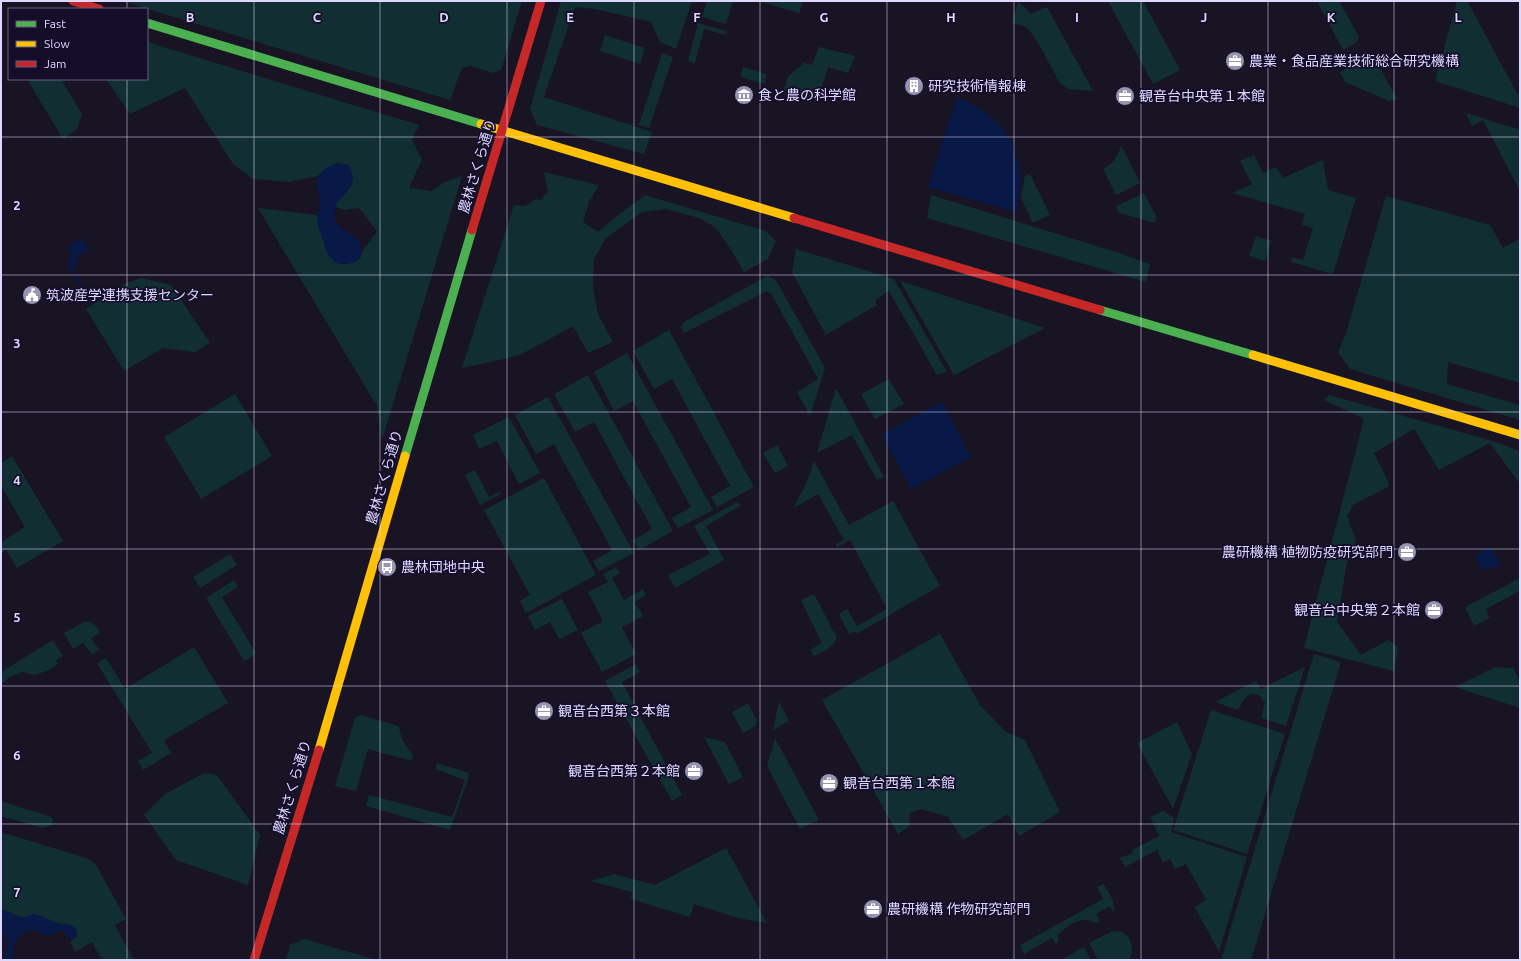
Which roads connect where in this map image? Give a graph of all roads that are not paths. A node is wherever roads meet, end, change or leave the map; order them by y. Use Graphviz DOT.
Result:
graph roads {
  1 [pos="73,1"];
  2 [pos="541,1"];
  3 [pos="96,8"];
  4 [pos="148,24"];
  5 [pos="503,130"];
  6 [pos="1520,435"];
  7 [pos="254,960"];
  1 -- 3 [label="street"];
  2 -- 5 [label="street, 農林さくら通り"];
  4 -- 5 [label="street"];
  5 -- 6 [label="street"];
  5 -- 7 [label="street, 農林さくら通り"];
}
